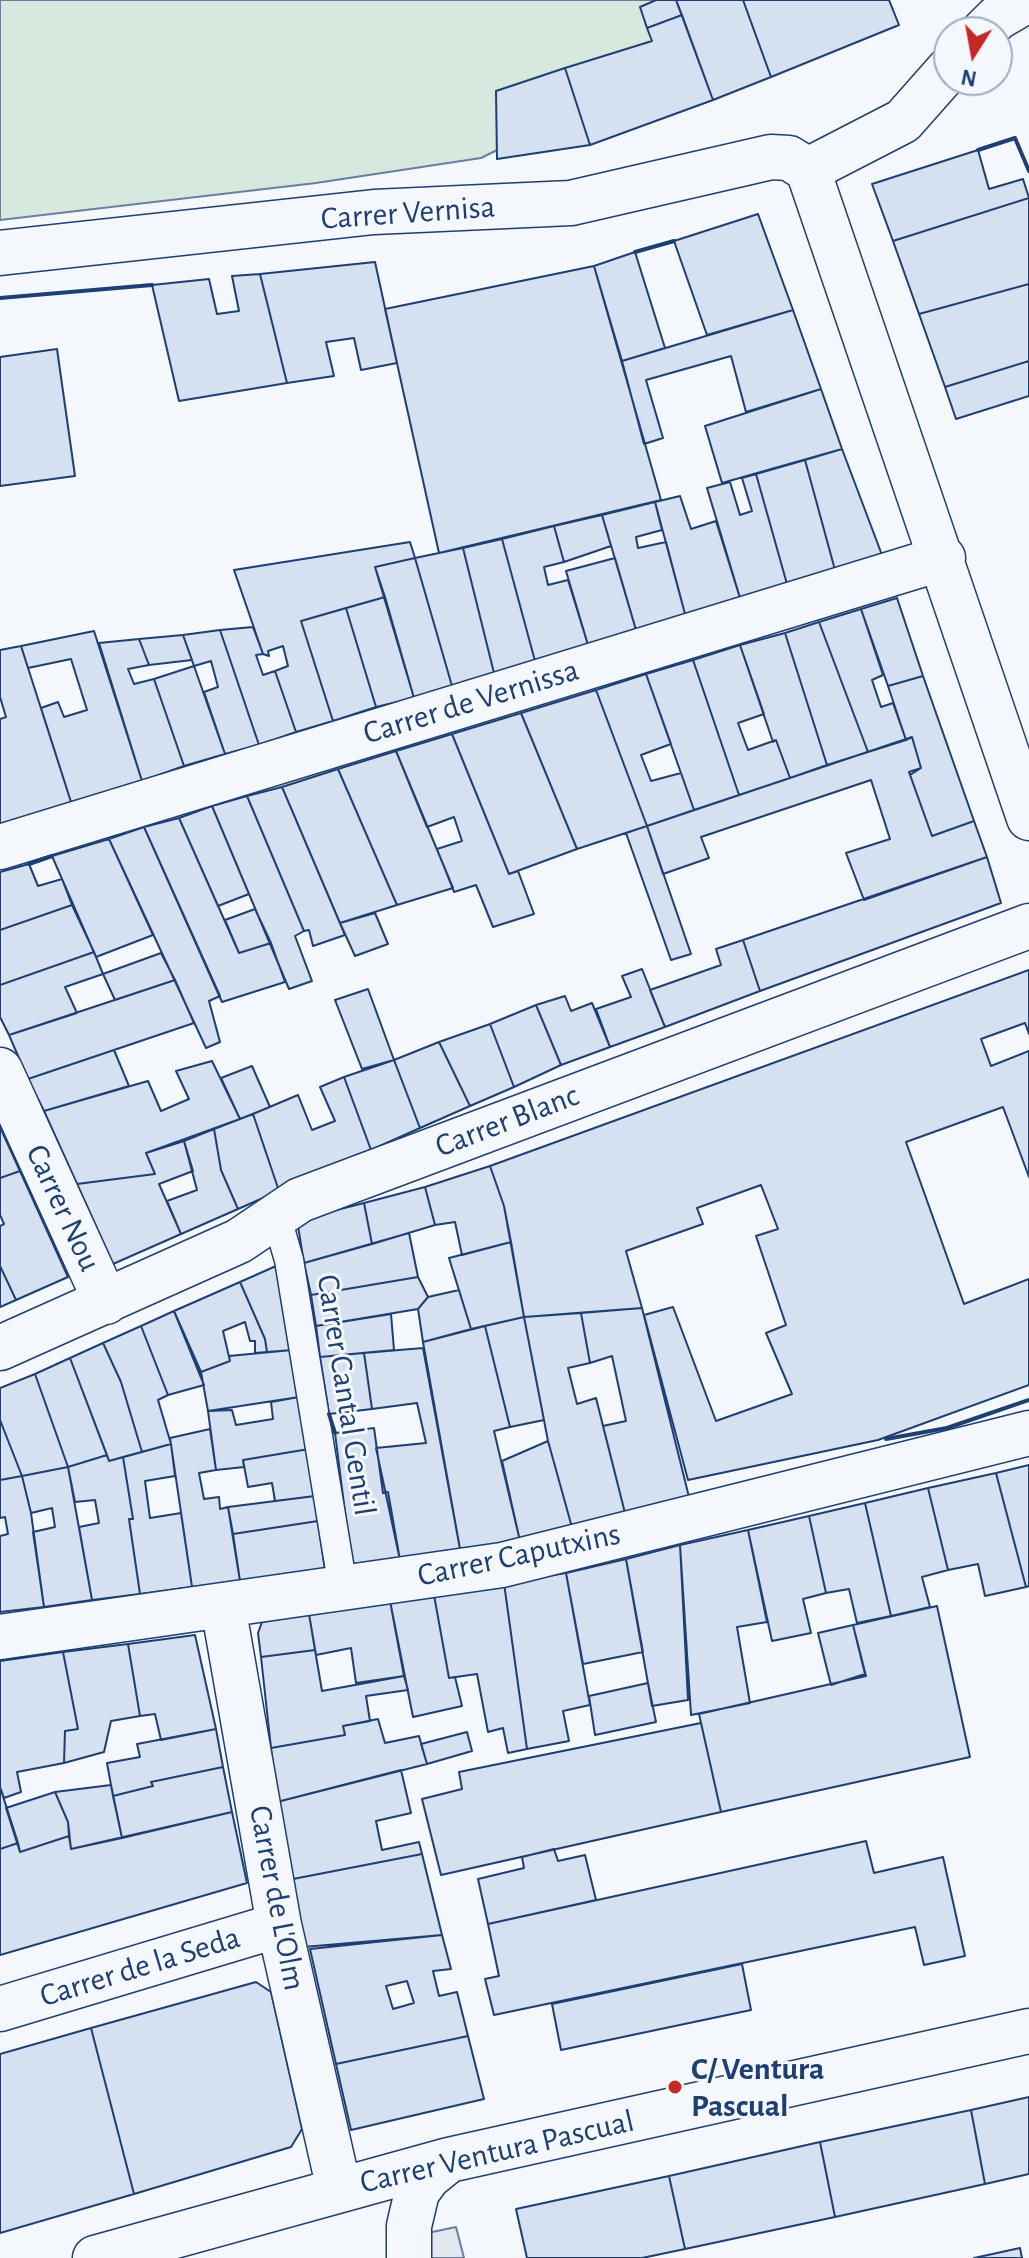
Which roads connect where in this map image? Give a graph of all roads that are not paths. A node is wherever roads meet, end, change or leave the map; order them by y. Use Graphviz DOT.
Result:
graph roads {
  1 [pos="1028,0"];
  2 [pos="1000,16"];
  3 [pos="933,87"];
  4 [pos="808,170"];
  5 [pos="0,253"];
  6 [pos="943,558"];
  7 [pos="1029,818"];
  8 [pos="0,847"];
  9 [pos="1029,926"];
  10 [pos="0,1070"];
  11 [pos="276,1215"];
  12 [pos="106,1302"];
  13 [pos="0,1348"];
  14 [pos="1029,1433"];
  15 [pos="343,1588"];
  16 [pos="223,1606"];
  17 [pos="0,1637"];
  18 [pos="279,1925"];
  19 [pos="0,2009"];
  20 [pos="1029,2031"];
  21 [pos="449,2160"];
  22 [pos="339,2189"];
  23 [pos="95,2258"];
  24 [pos="409,2258"];
  1 -- 2 [label="street"];
  3 -- 4 [label="street"];
  4 -- 5 [label="street, Carrer Vernisa"];
  4 -- 6 [label="street"];
  6 -- 7 [label="street"];
  6 -- 8 [label="street, Carrer de Vernissa"];
  9 -- 11 [label="street, Carrer Blanc"];
  10 -- 12 [label="street, Carrer Nou"];
  11 -- 12 [label="street, Carrer Blanc"];
  11 -- 15 [label="lane, Carrer Cantal Gentil"];
  12 -- 13 [label="street, Carrer Blanc"];
  14 -- 15 [label="street, Carrer Caputxins"];
  15 -- 16 [label="street, Carrer Caputxins"];
  16 -- 17 [label="street, Carrer Caputxins"];
  16 -- 18 [label="street, Carrer de L'Olm"];
  18 -- 19 [label="street, Carrer de la Seda"];
  18 -- 22 [label="street, Carrer de L'Olm"];
  20 -- 21 [label="street, Carrer Ventura Pascual"];
  21 -- 22 [label="street, Carrer Ventura Pascual"];
  21 -- 24 [label="street"];
  22 -- 23 [label="street, Carrer Ventura Pascual"];
}
